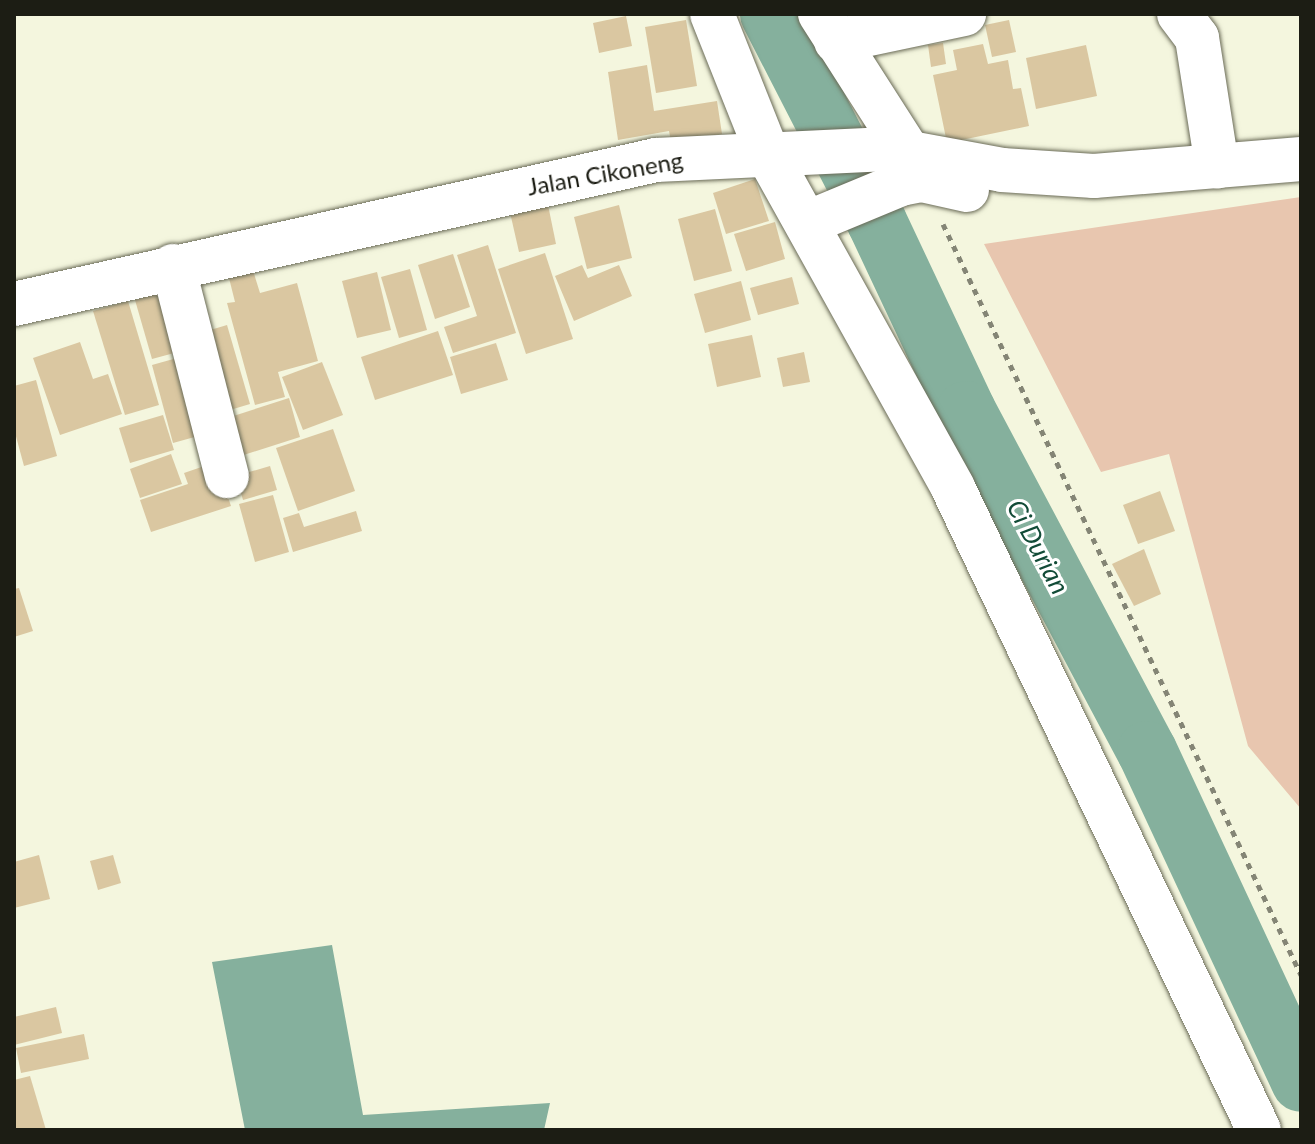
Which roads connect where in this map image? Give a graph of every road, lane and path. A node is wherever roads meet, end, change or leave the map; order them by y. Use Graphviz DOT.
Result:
graph roads {
  1 [pos="712,14"];
  2 [pos="964,14"];
  3 [pos="1179,14"];
  4 [pos="828,27"];
  5 [pos="777,155"];
  6 [pos="1301,159"];
  7 [pos="904,166"];
  8 [pos="1217,166"];
  9 [pos="817,220"];
  10 [pos="173,266"];
  11 [pos="14,304"];
  12 [pos="227,476"];
  13 [pos="1301,975"];
  14 [pos="1259,1130"];
  1 -- 5 [label="street"];
  2 -- 4 [label="street"];
  3 -- 8 [label="street"];
  4 -- 7 [label="street"];
  5 -- 7 [label="street, Jalan Cikoneng"];
  5 -- 9 [label="street"];
  5 -- 10 [label="street, Jalan Cikoneng"];
  6 -- 8 [label="street, Jalan Cikoneng"];
  7 -- 8 [label="street, Jalan Cikoneng"];
  7 -- 9 [label="street"];
  7 -- 13 [label="path"];
  9 -- 14 [label="street"];
  10 -- 11 [label="street, Jalan Cikoneng"];
  10 -- 12 [label="street"];
}
